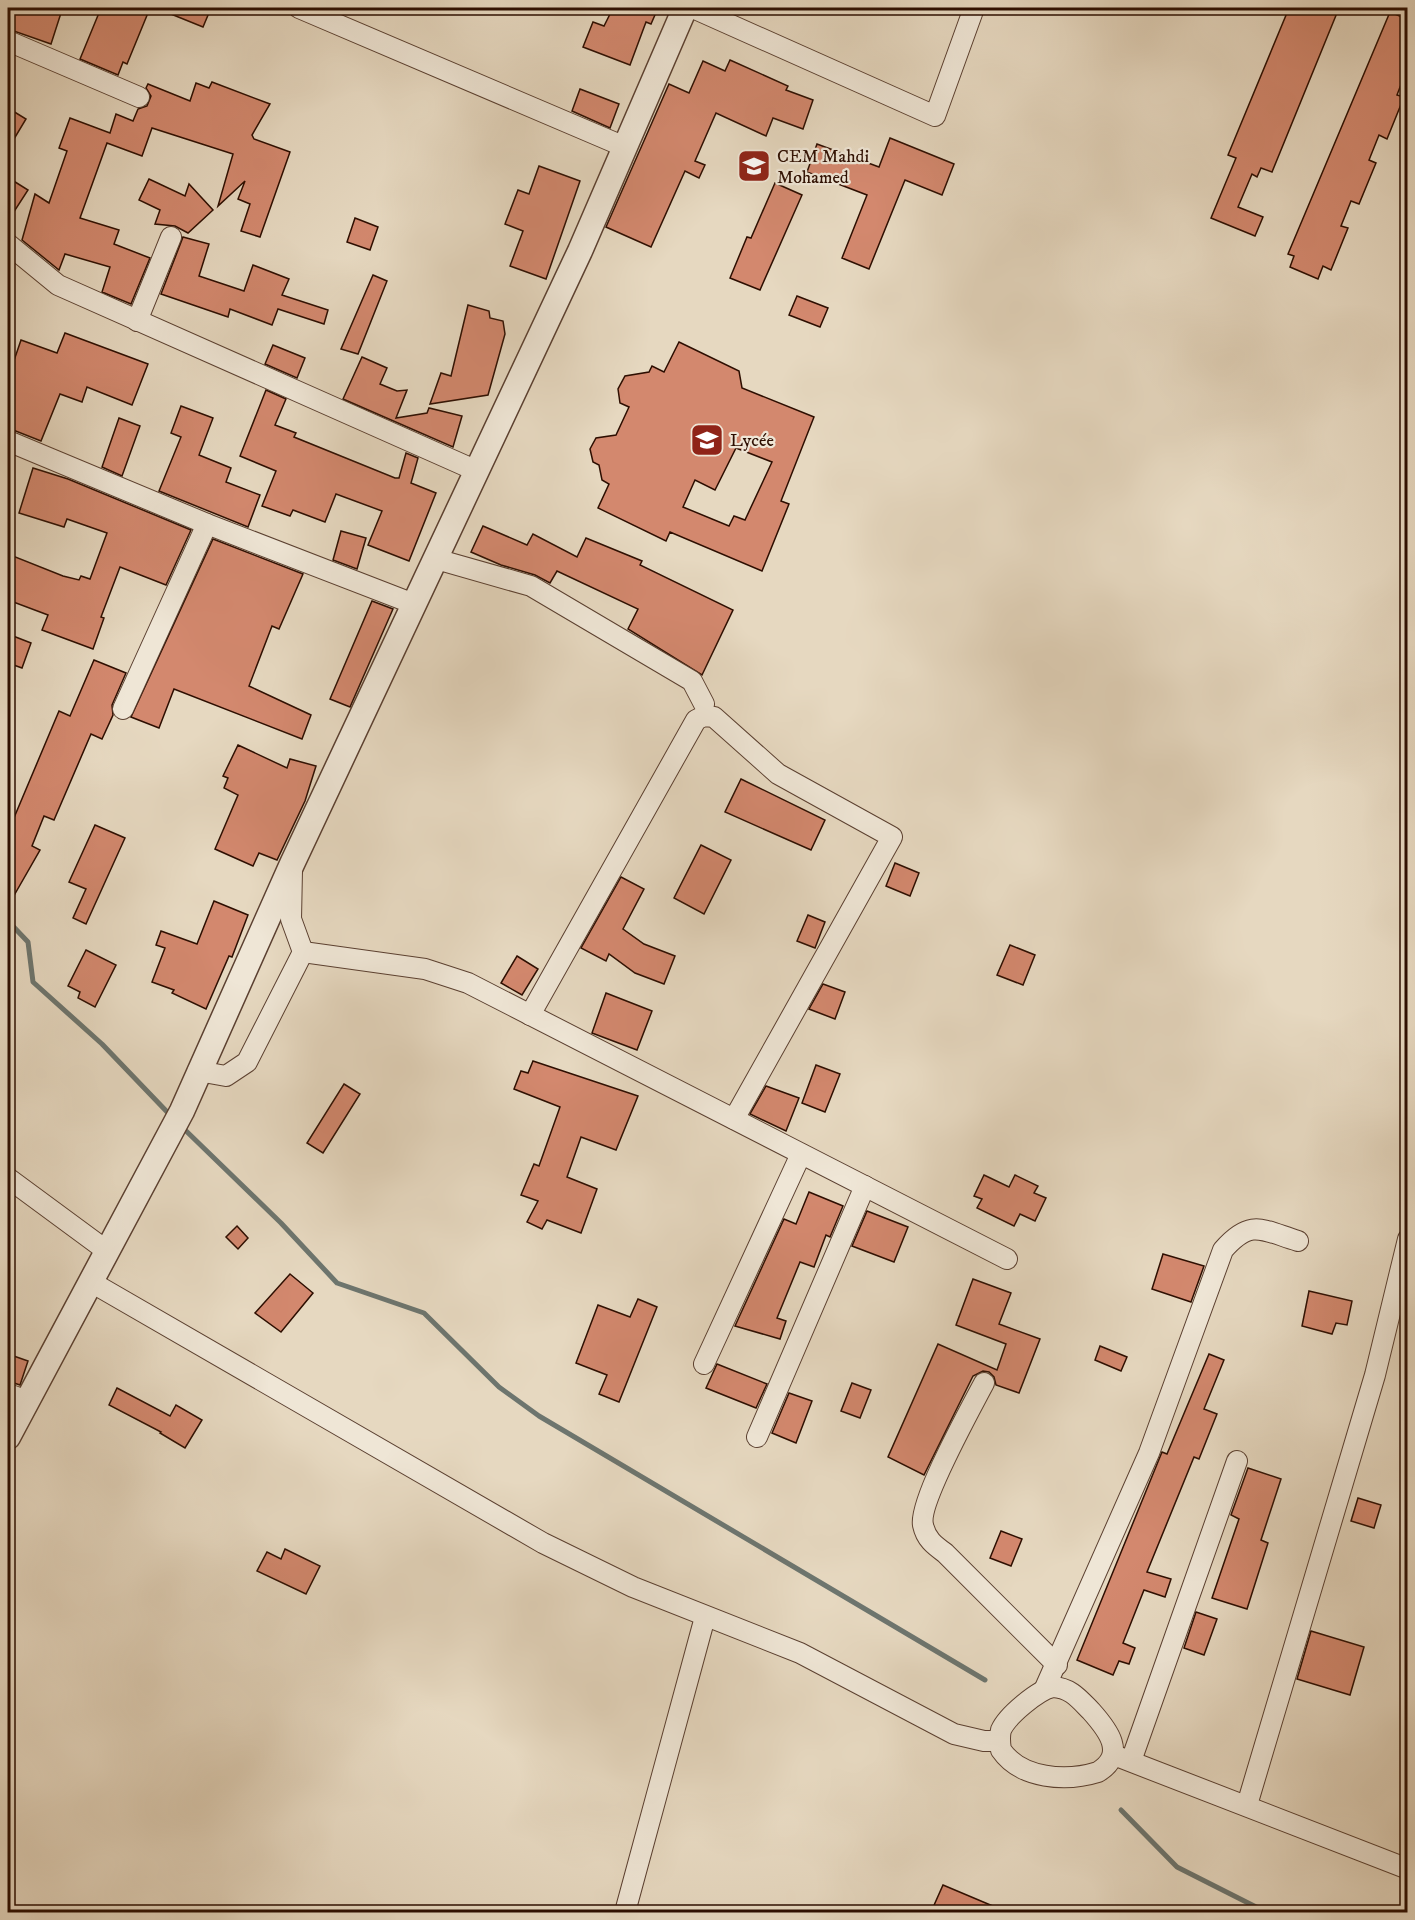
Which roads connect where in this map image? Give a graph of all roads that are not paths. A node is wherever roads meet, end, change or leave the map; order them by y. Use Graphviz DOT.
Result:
graph roads {
  1 [pos="299,8"];
  2 [pos="685,8"];
  3 [pos="693,8"];
  4 [pos="974,8"];
  5 [pos="8,41"];
  6 [pos="139,98"];
  7 [pos="625,147"];
  8 [pos="171,237"];
  9 [pos="8,244"];
  10 [pos="137,321"];
  11 [pos="8,441"];
  12 [pos="477,471"];
  13 [pos="207,524"];
  14 [pos="436,559"];
  15 [pos="414,604"];
  16 [pos="704,704"];
  17 [pos="123,709"];
  18 [pos="292,864"];
  19 [pos="303,952"];
  20 [pos="530,1015"];
  21 [pos="198,1071"];
  22 [pos="734,1119"];
  23 [pos="801,1154"];
  24 [pos="8,1178"];
  25 [pos="865,1186"];
  26 [pos="1407,1239"];
  27 [pos="1298,1241"];
  28 [pos="107,1251"];
  29 [pos="1006,1259"];
  30 [pos="91,1282"];
  31 [pos="704,1364"];
  32 [pos="984,1383"];
  33 [pos="17,1398"];
  34 [pos="8,1437"];
  35 [pos="757,1437"];
  36 [pos="1237,1461"];
  37 [pos="705,1617"];
  38 [pos="1057,1665"];
  39 [pos="1045,1688"];
  40 [pos="999,1741"];
  41 [pos="1122,1758"];
  42 [pos="1248,1805"];
  43 [pos="1407,1869"];
  44 [pos="625,1912"];
  1 -- 7 [label="street"];
  2 -- 7 [label="street"];
  3 -- 4 [label="street"];
  5 -- 6 [label="street"];
  7 -- 12 [label="street"];
  8 -- 10 [label="street"];
  9 -- 10 [label="street"];
  10 -- 12 [label="street"];
  11 -- 13 [label="street"];
  12 -- 14 [label="street"];
  13 -- 15 [label="street"];
  13 -- 17 [label="street"];
  14 -- 15 [label="street"];
  14 -- 16 [label="street"];
  15 -- 18 [label="street"];
  18 -- 19 [label="street"];
  18 -- 21 [label="street"];
  19 -- 20 [label="street"];
  19 -- 21 [label="street"];
  20 -- 22 [label="street"];
  20 -- 22 [label="street"];
  21 -- 28 [label="street"];
  22 -- 23 [label="street"];
  23 -- 25 [label="street"];
  23 -- 31 [label="street"];
  24 -- 28 [label="street"];
  25 -- 29 [label="street"];
  25 -- 35 [label="street"];
  26 -- 42 [label="street"];
  27 -- 38 [label="street"];
  28 -- 30 [label="street"];
  30 -- 33 [label="street"];
  30 -- 37 [label="street"];
  32 -- 38 [label="street"];
  33 -- 34 [label="street"];
  36 -- 41 [label="street"];
  37 -- 40 [label="street"];
  37 -- 44 [label="street"];
  38 -- 39 [label="street"];
  39 -- 40 [label="street"];
  39 -- 41 [label="street"];
  40 -- 41 [label="street"];
  41 -- 42 [label="street"];
  42 -- 43 [label="street"];
}
